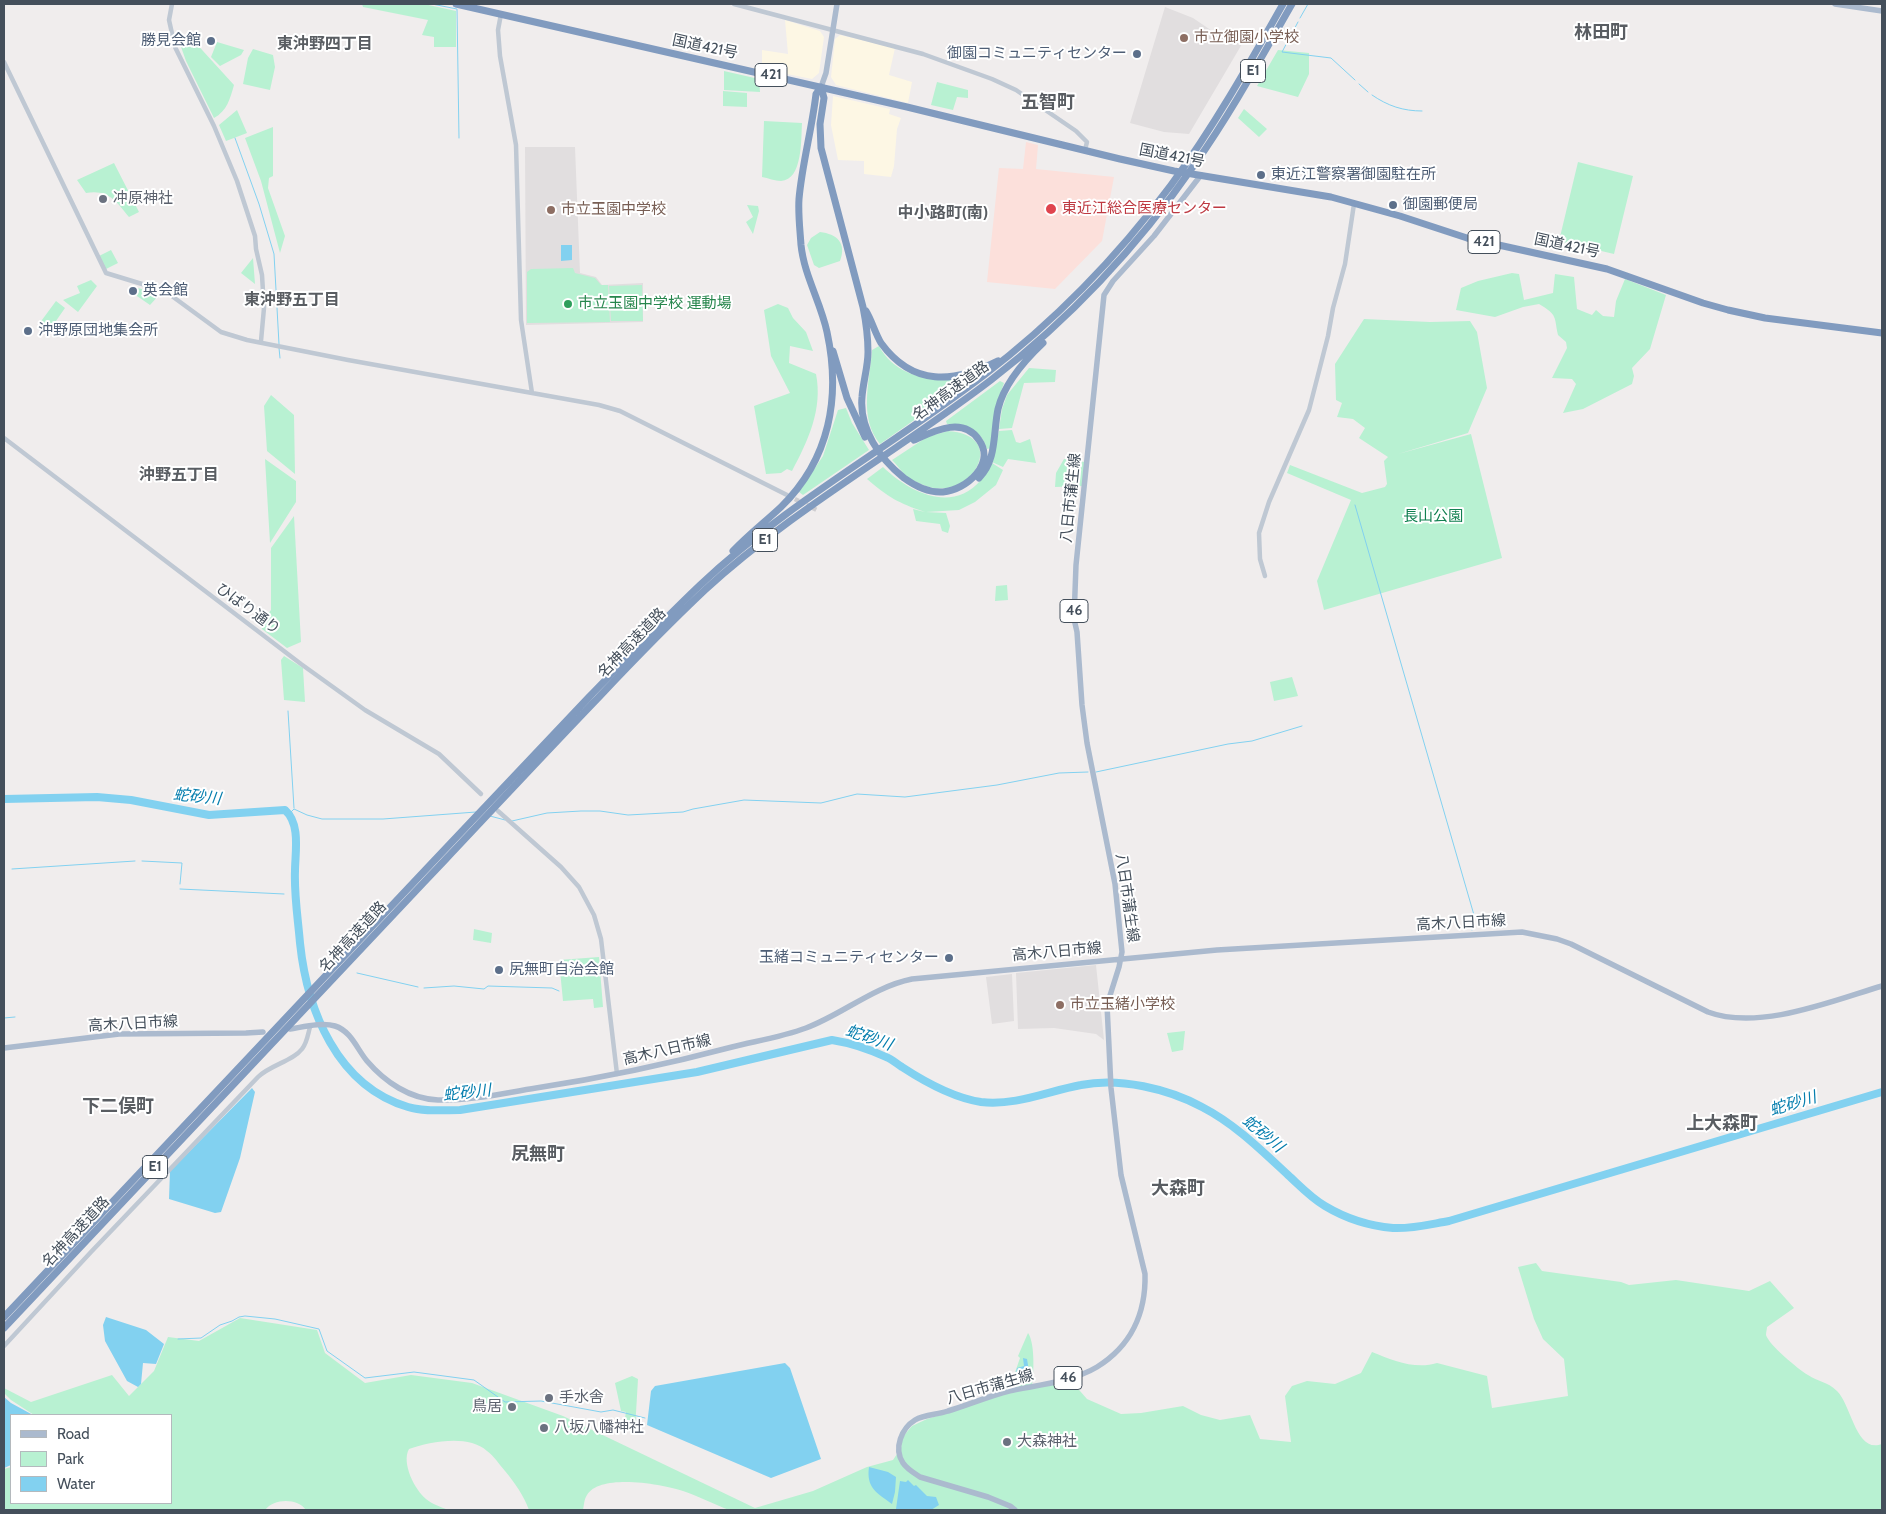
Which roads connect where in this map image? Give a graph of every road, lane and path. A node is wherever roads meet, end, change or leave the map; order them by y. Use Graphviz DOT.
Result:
graph roads {
  1 [pos="172,4"];
  2 [pos="456,4"];
  3 [pos="734,4"];
  4 [pos="837,4"];
  5 [pos="1283,4"];
  6 [pos="1292,4"];
  7 [pos="1835,4"];
  8 [pos="1882,11"];
  9 [pos="500,14"];
  10 [pos="833,30"];
  11 [pos="4,62"];
  12 [pos="821,87"];
  13 [pos="1209,136"];
  14 [pos="1086,150"];
  15 [pos="1201,175"];
  16 [pos="1176,184"];
  17 [pos="1354,204"];
  18 [pos="1110,272"];
  19 [pos="863,307"];
  20 [pos="827,331"];
  21 [pos="1882,333"];
  22 [pos="261,342"];
  23 [pos="1009,355"];
  24 [pos="532,393"];
  25 [pos="4,438"];
  26 [pos="869,440"];
  27 [pos="896,448"];
  28 [pos="890,467"];
  29 [pos="787,495"];
  30 [pos="1265,576"];
  31 [pos="667,616"];
  32 [pos="481,794"];
  33 [pos="498,811"];
  34 [pos="376,928"];
  35 [pos="351,954"];
  36 [pos="1121,958"];
  37 [pos="1882,986"];
  38 [pos="310,1027"];
  39 [pos="290,1029"];
  40 [pos="263,1032"];
  41 [pos="4,1048"];
  42 [pos="617,1074"];
  43 [pos="4,1317"];
  44 [pos="4,1328"];
  45 [pos="4,1346"];
  46 [pos="1015,1510"];
  1 -- 22 [label="street"];
  2 -- 9 [label="highway, 国道421号 / 421"];
  3 -- 10 [label="street"];
  4 -- 10 [label="main road"];
  5 -- 13 [label="highway, 名神高速道路 / E1"];
  6 -- 13 [label="highway, 名神高速道路 / E1"];
  7 -- 8 [label="main road"];
  9 -- 12 [label="highway, 国道421号 / 421"];
  9 -- 24 [label="street"];
  10 -- 12 [label="main road"];
  10 -- 14 [label="street"];
  11 -- 22 [label="street"];
  12 -- 14 [label="highway, 国道421号 / 421"];
  12 -- 19 [label="highway"];
  12 -- 20 [label="highway"];
  13 -- 16 [label="highway, 名神高速道路 / E1"];
  14 -- 15 [label="highway, 国道421号 / 421"];
  15 -- 17 [label="highway, 国道421号 / 421"];
  15 -- 36 [label="main road, 八日市蒲生線 / 46"];
  16 -- 18 [label="highway, 名神高速道路 / E1"];
  16 -- 23 [label="highway, 名神高速道路 / E1"];
  17 -- 21 [label="highway, 国道421号 / 421"];
  17 -- 30 [label="street"];
  18 -- 27 [label="highway, 名神高速道路 / E1"];
  18 -- 28 [label="highway"];
  19 -- 23 [label="highway"];
  19 -- 26 [label="highway"];
  20 -- 26 [label="highway"];
  20 -- 31 [label="highway"];
  22 -- 24 [label="street"];
  23 -- 31 [label="highway, 名神高速道路 / E1"];
  24 -- 29 [label="street"];
  25 -- 32 [label="street, ひばり通り"];
  26 -- 28 [label="highway"];
  27 -- 28 [label="highway"];
  27 -- 34 [label="highway, 名神高速道路 / E1"];
  31 -- 34 [label="highway, 名神高速道路 / E1"];
  33 -- 42 [label="street"];
  34 -- 35 [label="highway, 名神高速道路 / E1"];
  35 -- 43 [label="highway, 名神高速道路 / E1"];
  35 -- 44 [label="highway, 名神高速道路 / E1"];
  36 -- 37 [label="main road, 高木八日市線"];
  36 -- 42 [label="main road, 高木八日市線"];
  36 -- 46 [label="main road, 八日市蒲生線 / 46"];
  38 -- 39 [label="main road, 高木八日市線"];
  38 -- 42 [label="main road, 高木八日市線"];
  38 -- 45 [label="street"];
  40 -- 41 [label="main road, 高木八日市線"];
}
